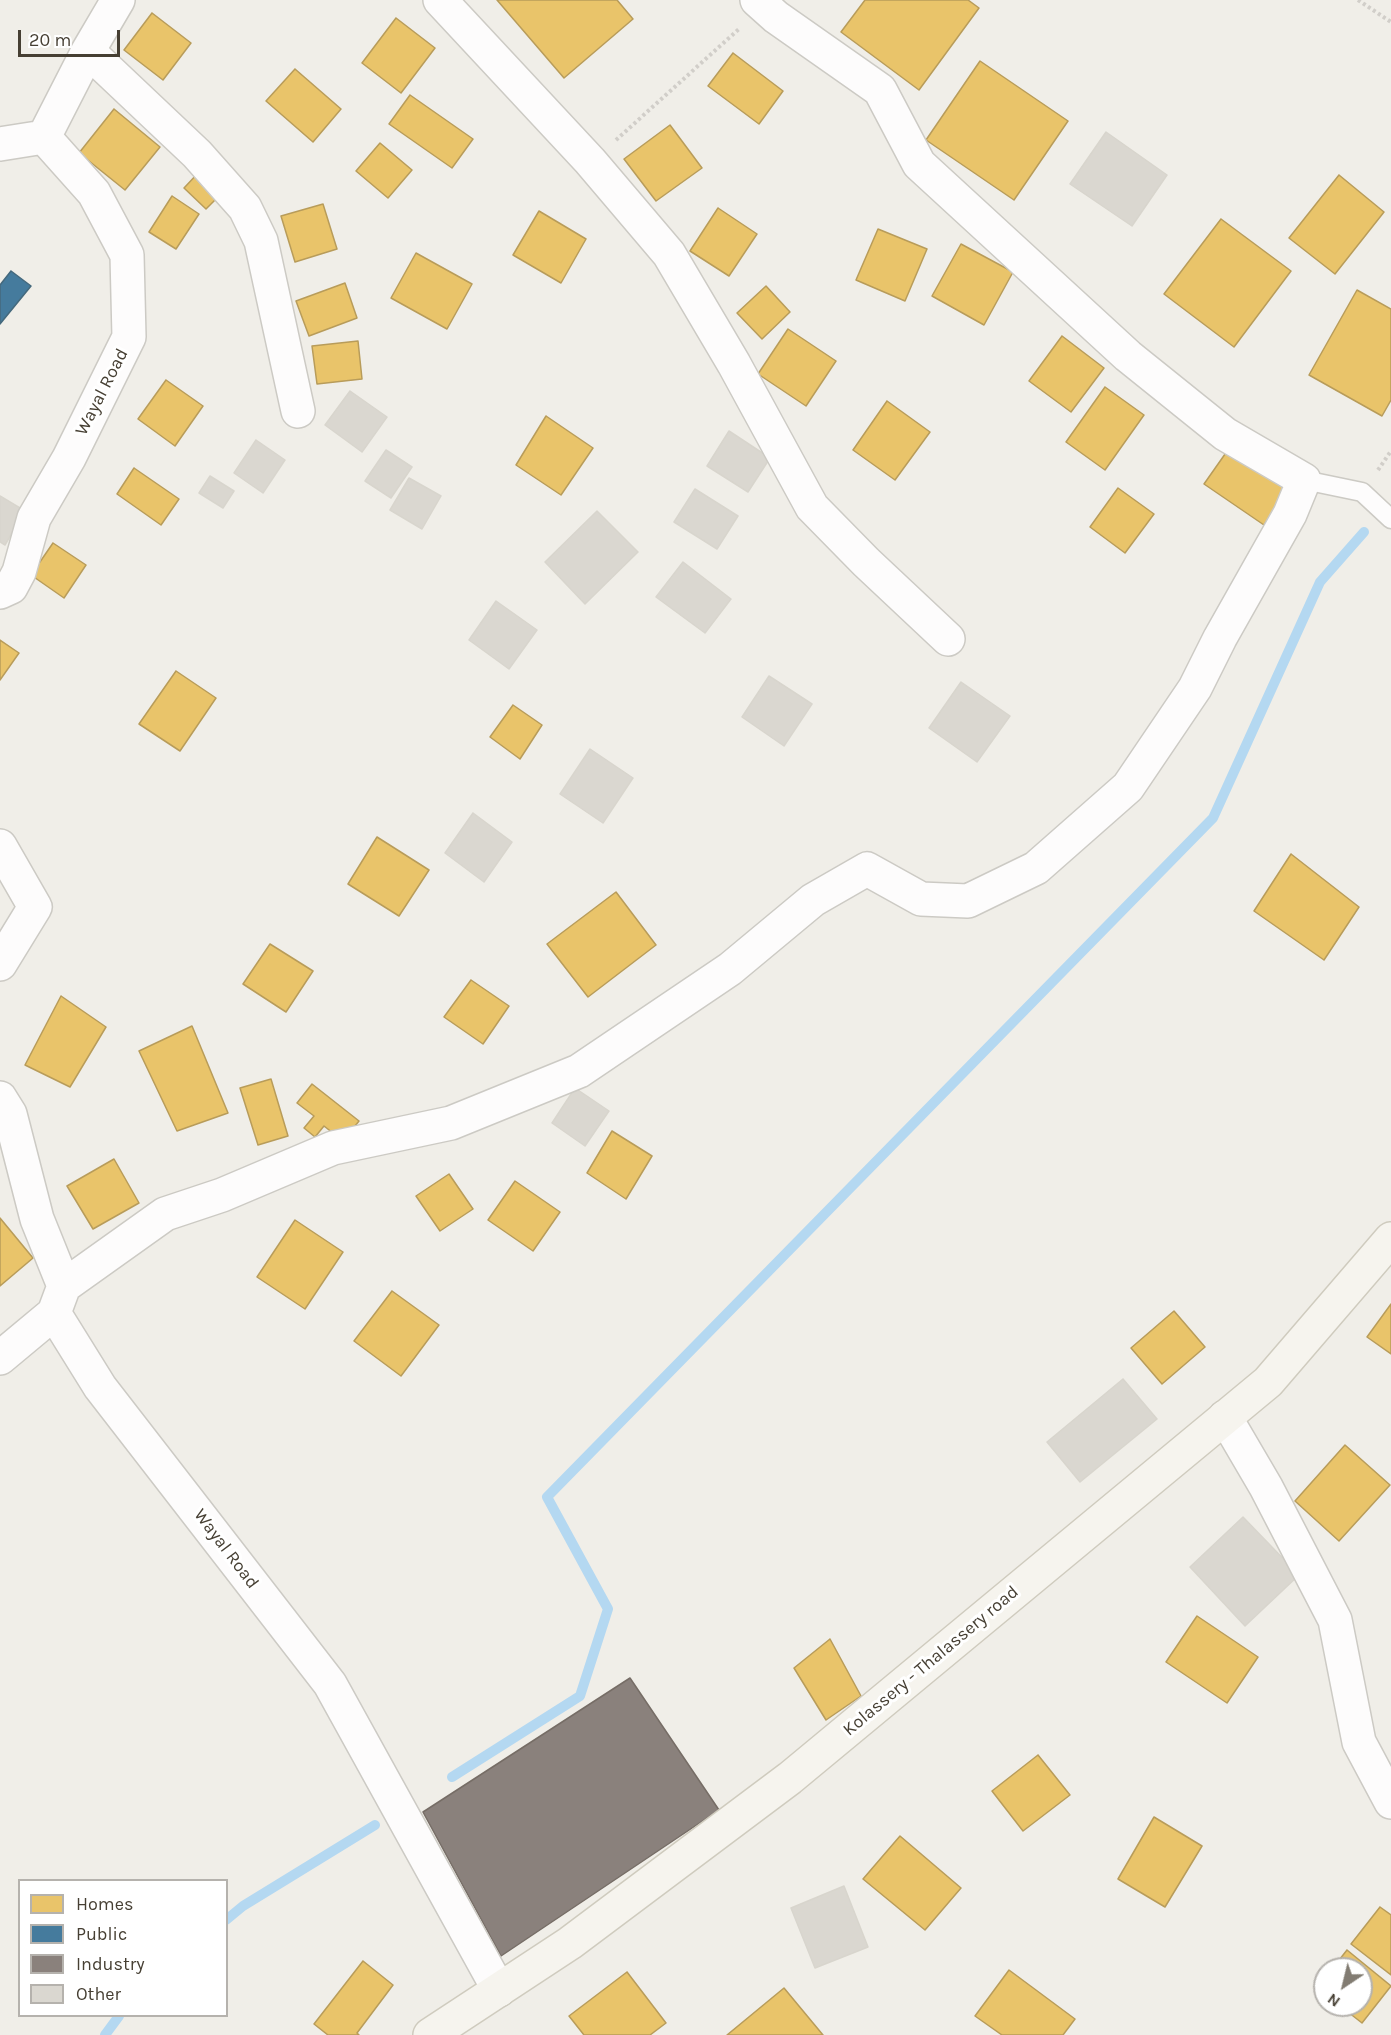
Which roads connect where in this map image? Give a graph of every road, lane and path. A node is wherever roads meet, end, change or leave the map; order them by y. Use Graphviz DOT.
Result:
graph roads {
  1 [pos="118,0"];
  2 [pos="440,0"];
  3 [pos="1358,0"];
  4 [pos="762,4"];
  5 [pos="1391,22"];
  6 [pos="88,51"];
  7 [pos="44,137"];
  8 [pos="0,144"];
  9 [pos="591,161"];
  10 [pos="298,411"];
  11 [pos="1304,480"];
  12 [pos="1391,519"];
  13 [pos="0,592"];
  14 [pos="948,639"];
  15 [pos="0,846"];
  16 [pos="0,964"];
  17 [pos="0,1098"];
  18 [pos="1391,1239"];
  19 [pos="59,1299"];
  20 [pos="0,1358"];
  21 [pos="1225,1417"];
  22 [pos="1391,1802"];
  23 [pos="499,1990"];
  24 [pos="430,2035"];
  1 -- 6 [label="street"];
  2 -- 9 [label="street"];
  3 -- 5 [label="path"];
  4 -- 9 [label="path"];
  4 -- 11 [label="street"];
  6 -- 7 [label="street"];
  6 -- 10 [label="street"];
  7 -- 8 [label="street"];
  7 -- 13 [label="street, Wayal Road"];
  9 -- 14 [label="street"];
  11 -- 12 [label="lane"];
  11 -- 19 [label="street"];
  15 -- 16 [label="street"];
  17 -- 19 [label="street, Wayal Road"];
  18 -- 21 [label="main road, Kolassery - Thalassery road"];
  19 -- 20 [label="street"];
  19 -- 23 [label="street, Wayal Road"];
  21 -- 22 [label="street"];
  21 -- 23 [label="main road, Kolassery - Thalassery road"];
  23 -- 24 [label="main road, Kolassery - Thalassery road"];
}
